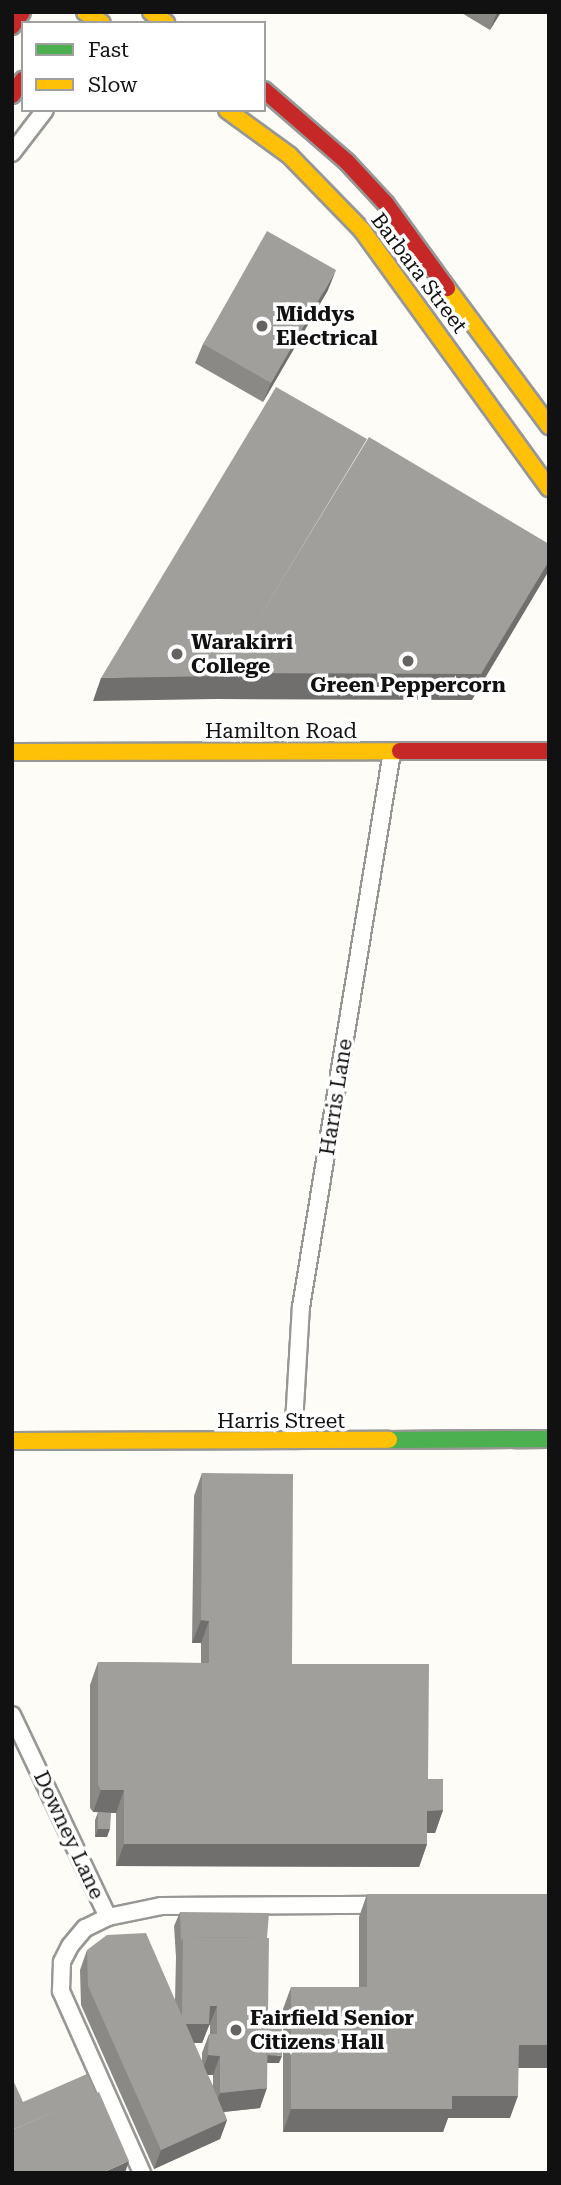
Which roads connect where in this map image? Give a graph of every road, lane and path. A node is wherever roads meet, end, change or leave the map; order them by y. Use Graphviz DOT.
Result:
graph roads {
  1 [pos="22,12"];
  2 [pos="12,26"];
  3 [pos="266,92"];
  4 [pos="43,112"];
  5 [pos="230,112"];
  6 [pos="12,153"];
  7 [pos="549,426"];
  8 [pos="549,488"];
  9 [pos="549,751"];
  10 [pos="12,752"];
  11 [pos="392,752"];
  12 [pos="549,1439"];
  13 [pos="12,1441"];
  14 [pos="292,1443"];
  15 [pos="12,1715"];
  16 [pos="397,1905"];
  17 [pos="108,1917"];
  18 [pos="142,2173"];
  1 -- 2 [label="street"];
  3 -- 7 [label="street, Barbara Street"];
  4 -- 6 [label="lane"];
  5 -- 8 [label="street, Barbara Street"];
  9 -- 11 [label="street, Hamilton Road"];
  10 -- 11 [label="street, Hamilton Road"];
  11 -- 14 [label="lane, Harris Lane"];
  12 -- 14 [label="street, Harris Street"];
  13 -- 14 [label="street, Harris Street"];
  15 -- 17 [label="lane, Downey Lane"];
  16 -- 17 [label="lane"];
  17 -- 18 [label="lane, Downey Lane"];
}
